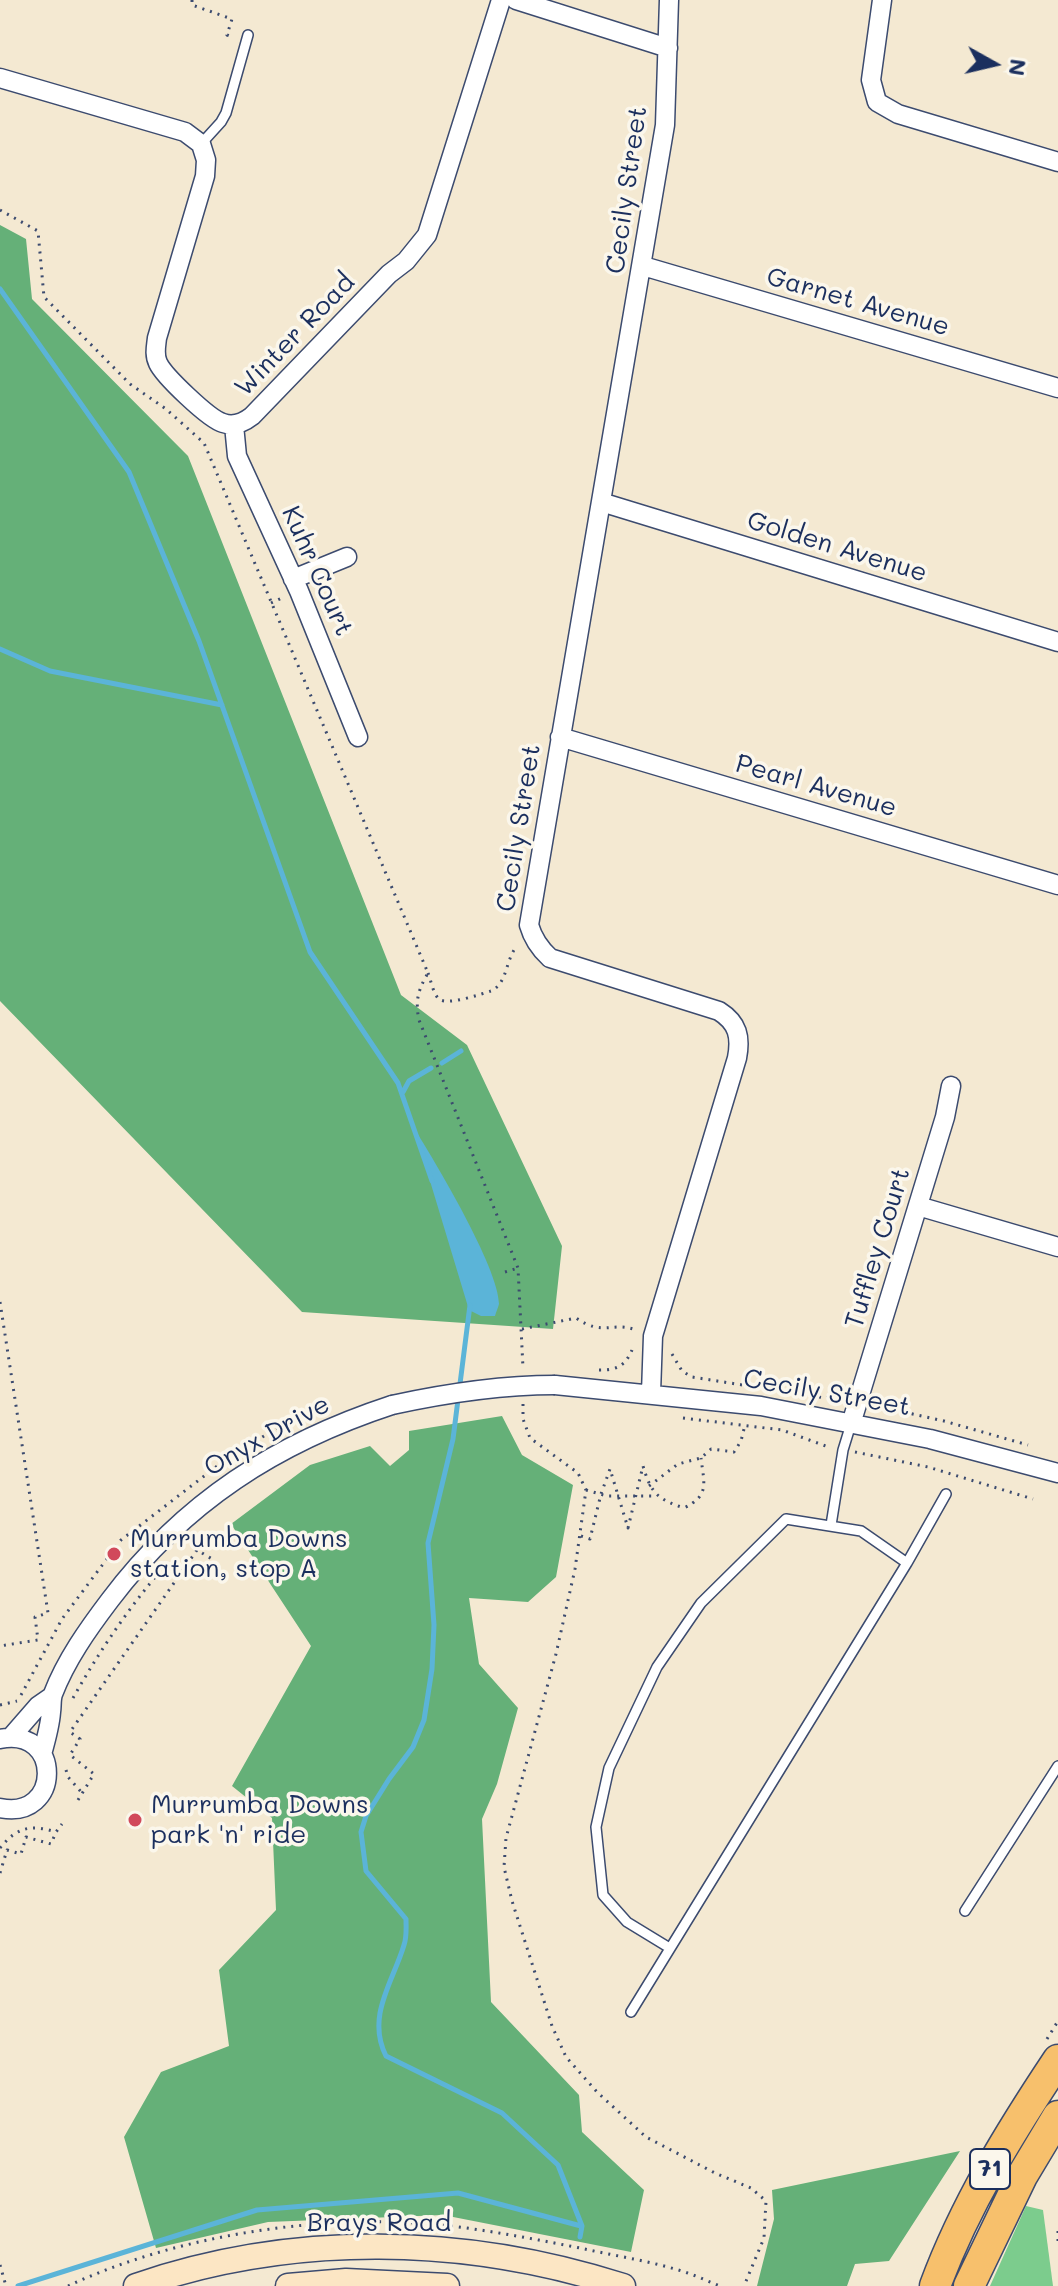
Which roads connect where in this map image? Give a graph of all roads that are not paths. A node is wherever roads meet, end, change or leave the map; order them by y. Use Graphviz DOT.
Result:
graph roads {
  1 [pos="501,0"];
  2 [pos="516,0"];
  3 [pos="669,0"];
  4 [pos="882,0"];
  5 [pos="247,38"];
  6 [pos="668,48"];
  7 [pos="0,78"];
  8 [pos="201,144"];
  9 [pos="1058,162"];
  10 [pos="643,266"];
  11 [pos="1058,388"];
  12 [pos="234,425"];
  13 [pos="601,502"];
  14 [pos="347,557"];
  15 [pos="293,579"];
  16 [pos="1058,642"];
  17 [pos="358,737"];
  18 [pos="560,737"];
  19 [pos="1058,885"];
  20 [pos="951,1086"];
  21 [pos="918,1206"];
  22 [pos="1058,1247"];
  23 [pos="651,1393"];
  24 [pos="851,1424"];
  25 [pos="1058,1473"];
  26 [pos="946,1494"];
  27 [pos="831,1525"];
  28 [pos="907,1563"];
  29 [pos="51,1697"];
  30 [pos="5,1738"];
  31 [pos="42,1754"];
  32 [pos="1058,1766"];
  33 [pos="4,1814"];
  34 [pos="965,1911"];
  35 [pos="668,1947"];
  36 [pos="631,2012"];
  37 [pos="1058,2060"];
  38 [pos="1058,2116"];
  39 [pos="136,2286"];
  40 [pos="288,2286"];
  41 [pos="447,2286"];
  42 [pos="623,2286"];
  43 [pos="935,2286"];
  44 [pos="969,2286"];
  1 -- 12 [label="street, Winter Road"];
  2 -- 6 [label="street"];
  3 -- 6 [label="street, Cecily Street"];
  4 -- 9 [label="street"];
  5 -- 8 [label="lane"];
  6 -- 10 [label="street, Cecily Street"];
  7 -- 8 [label="street"];
  8 -- 12 [label="street, Winter Road"];
  10 -- 11 [label="street, Garnet Avenue"];
  10 -- 13 [label="street, Cecily Street"];
  12 -- 15 [label="street, Kuhr Court"];
  13 -- 16 [label="street, Golden Avenue"];
  13 -- 18 [label="street, Cecily Street"];
  14 -- 15 [label="street"];
  15 -- 17 [label="street, Kuhr Court"];
  18 -- 19 [label="street, Pearl Avenue"];
  18 -- 23 [label="street, Cecily Street"];
  20 -- 21 [label="street, Tuffley Court"];
  21 -- 22 [label="street"];
  21 -- 24 [label="street, Tuffley Court"];
  23 -- 24 [label="street, Cecily Street"];
  23 -- 29 [label="street, Onyx Drive, bridge"];
  24 -- 25 [label="street, Cecily Street"];
  24 -- 27 [label="lane"];
  26 -- 28 [label="lane"];
  27 -- 28 [label="lane"];
  27 -- 35 [label="lane"];
  28 -- 35 [label="lane"];
  29 -- 30 [label="street, Onyx Drive"];
  29 -- 31 [label="street, Onyx Drive"];
  30 -- 31 [label="street"];
  31 -- 33 [label="street, Onyx Drive"];
  32 -- 34 [label="lane"];
  35 -- 36 [label="lane"];
  37 -- 43 [label="highway, 71"];
  38 -- 44 [label="highway, 71"];
  39 -- 42 [label="main road, Brays Road"];
  40 -- 41 [label="main road"];
}
